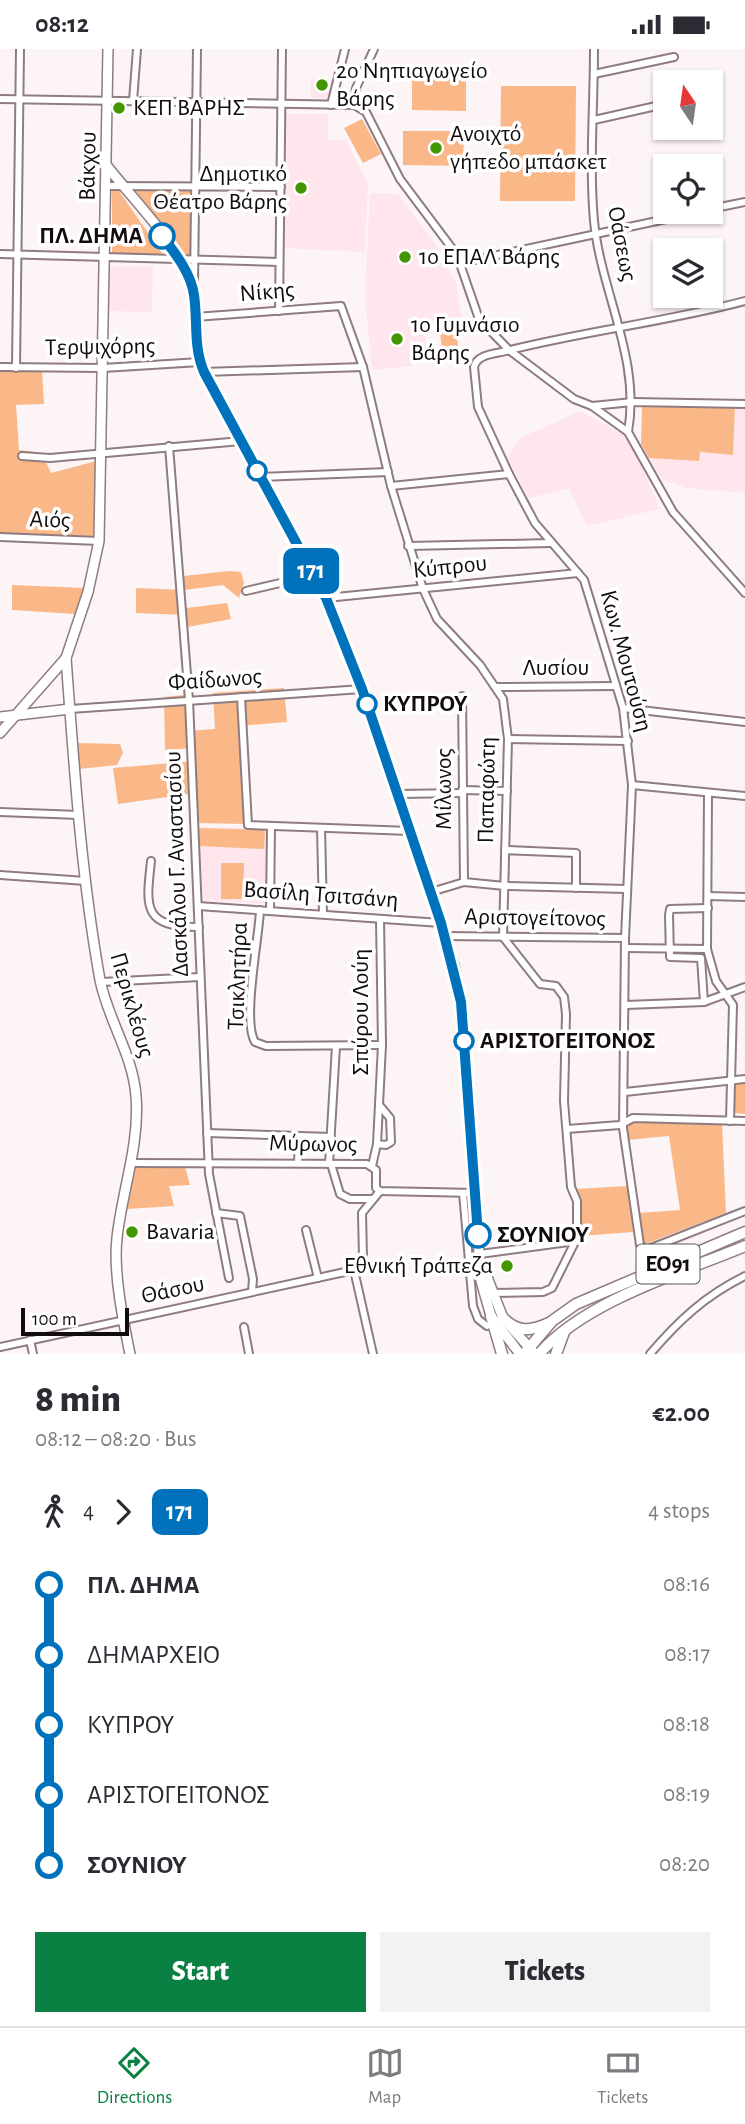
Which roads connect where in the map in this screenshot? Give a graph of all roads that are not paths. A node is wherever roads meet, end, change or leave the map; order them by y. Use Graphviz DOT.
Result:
graph roads {
  1 [pos="20,49"];
  2 [pos="108,49"];
  3 [pos="137,49"];
  4 [pos="197,49"];
  5 [pos="282,49"];
  6 [pos="345,49"];
  7 [pos="374,49"];
  8 [pos="594,49"];
  9 [pos="674,57"];
  10 [pos="594,74"];
  11 [pos="0,99"];
  12 [pos="18,99"];
  13 [pos="108,101"];
  14 [pos="133,101"];
  15 [pos="196,102"];
  16 [pos="282,104"];
  17 [pos="331,105"];
  18 [pos="354,105"];
  19 [pos="653,106"];
  20 [pos="594,120"];
  21 [pos="107,166"];
  22 [pos="107,186"];
  23 [pos="123,186"];
  24 [pos="195,187"];
  25 [pos="281,187"];
  26 [pos="745,202"];
  27 [pos="723,206"];
  28 [pos="653,221"];
  29 [pos="596,232"];
  30 [pos="0,254"];
  31 [pos="17,255"];
  32 [pos="105,257"];
  33 [pos="180,260"];
  34 [pos="194,260"];
  35 [pos="279,262"];
  36 [pos="460,263"];
  37 [pos="194,292"];
  38 [pos="745,301"];
  39 [pos="341,306"];
  40 [pos="279,311"];
  41 [pos="195,317"];
  42 [pos="621,330"];
  43 [pos="509,350"];
  44 [pos="200,362"];
  45 [pos="0,367"];
  46 [pos="16,367"];
  47 [pos="363,367"];
  48 [pos="103,368"];
  49 [pos="204,372"];
  50 [pos="633,402"];
  51 [pos="745,404"];
  52 [pos="592,406"];
  53 [pos="628,432"];
  54 [pos="241,441"];
  55 [pos="169,446"];
  56 [pos="101,451"];
  57 [pos="22,456"];
  58 [pos="388,472"];
  59 [pos="509,474"];
  60 [pos="260,477"];
  61 [pos="391,486"];
  62 [pos="0,537"];
  63 [pos="99,541"];
  64 [pos="551,543"];
  65 [pos="408,547"];
  66 [pos="579,573"];
  67 [pos="314,575"];
  68 [pos="423,589"];
  69 [pos="246,591"];
  70 [pos="745,593"];
  71 [pos="326,598"];
  72 [pos="66,658"];
  73 [pos="616,686"];
  74 [pos="497,687"];
  75 [pos="362,689"];
  76 [pos="462,696"];
  77 [pos="29,697"];
  78 [pos="241,697"];
  79 [pos="190,701"];
  80 [pos="623,708"];
  81 [pos="70,709"];
  82 [pos="35,712"];
  83 [pos="0,717"];
  84 [pos="13,717"];
  85 [pos="745,722"];
  86 [pos="0,733"];
  87 [pos="508,739"];
  88 [pos="628,741"];
  89 [pos="632,785"];
  90 [pos="507,791"];
  91 [pos="463,792"];
  92 [pos="708,793"];
  93 [pos="398,794"];
  94 [pos="745,796"];
  95 [pos="0,812"];
  96 [pos="79,815"];
  97 [pos="271,826"];
  98 [pos="321,828"];
  99 [pos="410,831"];
  100 [pos="505,850"];
  101 [pos="151,861"];
  102 [pos="0,875"];
  103 [pos="86,881"];
  104 [pos="464,882"];
  105 [pos="505,886"];
  106 [pos="576,888"];
  107 [pos="627,889"];
  108 [pos="431,892"];
  109 [pos="708,897"];
  110 [pos="745,897"];
  111 [pos="198,906"];
  112 [pos="708,908"];
  113 [pos="260,910"];
  114 [pos="270,911"];
  115 [pos="323,914"];
  116 [pos="380,919"];
  117 [pos="441,923"];
  118 [pos="199,927"];
  119 [pos="444,936"];
  120 [pos="503,937"];
  121 [pos="625,938"];
  122 [pos="625,948"];
  123 [pos="669,948"];
  124 [pos="707,949"];
  125 [pos="200,977"];
  126 [pos="101,982"];
  127 [pos="745,987"];
  128 [pos="726,995"];
  129 [pos="704,1002"];
  130 [pos="626,1005"];
  131 [pos="382,1045"];
  132 [pos="336,1046"];
  133 [pos="732,1079"];
  134 [pos="745,1079"];
  135 [pos="625,1092"];
  136 [pos="380,1106"];
  137 [pos="730,1121"];
  138 [pos="745,1121"];
  139 [pos="625,1122"];
  140 [pos="567,1129"];
  141 [pos="207,1133"];
  142 [pos="299,1136"];
  143 [pos="331,1137"];
  144 [pos="377,1144"];
  145 [pos="131,1163"];
  146 [pos="209,1163"];
  147 [pos="298,1163"];
  148 [pos="330,1164"];
  149 [pos="372,1166"];
  150 [pos="380,1191"];
  151 [pos="463,1193"];
  152 [pos="474,1193"];
  153 [pos="373,1199"];
  154 [pos="745,1211"];
  155 [pos="216,1213"];
  156 [pos="306,1230"];
  157 [pos="745,1232"];
  158 [pos="576,1241"];
  159 [pos="745,1246"];
  160 [pos="480,1256"];
  161 [pos="354,1270"];
  162 [pos="745,1276"];
  163 [pos="318,1277"];
  164 [pos="229,1278"];
  165 [pos="252,1292"];
  166 [pos="491,1293"];
  167 [pos="563,1312"];
  168 [pos="503,1318"];
  169 [pos="123,1320"];
  170 [pos="489,1321"];
  171 [pos="571,1324"];
  172 [pos="244,1327"];
  173 [pos="30,1340"];
  174 [pos="0,1347"];
  175 [pos="529,1353"];
  176 [pos="33,1354"];
  177 [pos="130,1354"];
  178 [pos="249,1354"];
  179 [pos="373,1354"];
  180 [pos="502,1354"];
  181 [pos="556,1354"];
  182 [pos="650,1354"];
  1 -- 12 [label="street"];
  2 -- 13 [label="main road, Βάκχου"];
  3 -- 14 [label="street"];
  4 -- 15 [label="street"];
  5 -- 16 [label="street"];
  6 -- 17 [label="street"];
  7 -- 18 [label="street"];
  8 -- 10 [label="street, Οάσεως"];
  9 -- 10 [label="street"];
  10 -- 20 [label="street, Οάσεως"];
  11 -- 12 [label="street"];
  12 -- 13 [label="street"];
  12 -- 31 [label="street"];
  13 -- 14 [label="street"];
  13 -- 21 [label="main road, Βάκχου"];
  14 -- 15 [label="street"];
  15 -- 16 [label="street"];
  15 -- 24 [label="street"];
  16 -- 17 [label="street"];
  16 -- 25 [label="street"];
  17 -- 18 [label="street"];
  18 -- 36 [label="street"];
  19 -- 20 [label="street"];
  20 -- 29 [label="street, Οάσεως"];
  21 -- 22 [label="main road, Βάκχου"];
  21 -- 23 [label="main road"];
  22 -- 23 [label="street"];
  22 -- 32 [label="main road, Βάκχου"];
  23 -- 24 [label="street"];
  23 -- 33 [label="main road"];
  24 -- 25 [label="street"];
  24 -- 34 [label="street"];
  25 -- 35 [label="street"];
  26 -- 27 [label="street"];
  28 -- 29 [label="street"];
  29 -- 36 [label="street"];
  29 -- 42 [label="street, Οάσεως"];
  30 -- 31 [label="street"];
  31 -- 32 [label="street"];
  31 -- 46 [label="street"];
  32 -- 33 [label="street"];
  32 -- 48 [label="main road, Βάκχου"];
  33 -- 34 [label="street"];
  33 -- 37 [label="main road"];
  34 -- 35 [label="street"];
  34 -- 37 [label="street"];
  35 -- 40 [label="street"];
  36 -- 43 [label="street"];
  37 -- 41 [label="main road"];
  38 -- 42 [label="street, Κων. Μουτούση"];
  39 -- 40 [label="street, Νίκης"];
  39 -- 47 [label="street, Παπαφώτη"];
  40 -- 41 [label="street, Νίκης"];
  41 -- 44 [label="main road"];
  42 -- 43 [label="street, Κων. Μουτούση"];
  42 -- 50 [label="street, Οάσεως"];
  43 -- 52 [label="street"];
  43 -- 59 [label="street, Κων. Μουτούση"];
  44 -- 48 [label="street, Τερψιχόρης"];
  44 -- 49 [label="main road"];
  45 -- 46 [label="street, Τερψιχόρης"];
  46 -- 48 [label="street, Τερψιχόρης"];
  47 -- 49 [label="street"];
  47 -- 58 [label="street, Παπαφώτη"];
  48 -- 56 [label="main road, Περικλέους"];
  49 -- 54 [label="main road"];
  50 -- 51 [label="street"];
  50 -- 52 [label="street"];
  50 -- 53 [label="street, Οάσεως"];
  52 -- 53 [label="street"];
  53 -- 70 [label="street"];
  54 -- 55 [label="street"];
  54 -- 60 [label="main road"];
  55 -- 56 [label="street"];
  55 -- 79 [label="street, Δασκάλου Γ. Αναστασίου"];
  56 -- 57 [label="street"];
  56 -- 63 [label="main road, Περικλέους"];
  58 -- 60 [label="street"];
  58 -- 61 [label="street, Παπαφώτη"];
  59 -- 61 [label="street"];
  59 -- 64 [label="street, Κων. Μουτούση"];
  60 -- 67 [label="main road"];
  61 -- 65 [label="street, Παπαφώτη"];
  62 -- 63 [label="street, Αιός"];
  63 -- 72 [label="main road, Περικλέους"];
  64 -- 65 [label="street"];
  64 -- 66 [label="street, Κων. Μουτούση"];
  65 -- 68 [label="street, Παπαφώτη"];
  66 -- 68 [label="street, Κύπρου"];
  66 -- 73 [label="street, Κων. Μουτούση"];
  67 -- 69 [label="street"];
  67 -- 71 [label="main road"];
  68 -- 71 [label="street, Κύπρου"];
  68 -- 74 [label="street, Παπαφώτη"];
  71 -- 75 [label="main road"];
  72 -- 77 [label="main road, Περικλέους"];
  72 -- 81 [label="main road, Περικλέους"];
  73 -- 74 [label="street, Λυσίου"];
  73 -- 80 [label="street, Κων. Μουτούση"];
  74 -- 87 [label="street, Παπαφώτη"];
  75 -- 78 [label="street, Φαίδωνος"];
  75 -- 93 [label="main road"];
  76 -- 91 [label="street, Μίλωνος"];
  77 -- 82 [label="main road"];
  77 -- 84 [label="main road, Περικλέους"];
  78 -- 79 [label="street, Φαίδωνος"];
  78 -- 97 [label="street"];
  79 -- 81 [label="street, Φαίδωνος"];
  79 -- 111 [label="street, Δασκάλου Γ. Αναστασίου"];
  80 -- 85 [label="street"];
  80 -- 88 [label="street, Κων. Μουτούση"];
  81 -- 82 [label="main road"];
  81 -- 96 [label="main road, Περικλέους"];
  82 -- 84 [label="main road"];
  83 -- 84 [label="main road"];
  84 -- 86 [label="main road, Περικλέους"];
  87 -- 88 [label="street"];
  87 -- 90 [label="street, Παπαφώτη"];
  88 -- 89 [label="street, Κων. Μουτούση"];
  89 -- 92 [label="street"];
  89 -- 107 [label="street, Κων. Μουτούση"];
  90 -- 91 [label="street"];
  90 -- 100 [label="street, Παπαφώτη"];
  91 -- 93 [label="street"];
  91 -- 104 [label="street, Μίλωνος"];
  92 -- 94 [label="street"];
  92 -- 109 [label="street"];
  93 -- 99 [label="main road"];
  95 -- 96 [label="street"];
  96 -- 103 [label="main road, Περικλέους"];
  97 -- 98 [label="street"];
  97 -- 114 [label="street"];
  98 -- 99 [label="street"];
  98 -- 115 [label="street"];
  99 -- 108 [label="main road"];
  100 -- 105 [label="street, Παπαφώτη"];
  100 -- 106 [label="street"];
  101 -- 118 [label="street"];
  102 -- 103 [label="street"];
  103 -- 126 [label="main road, Περικλέους"];
  104 -- 105 [label="street"];
  104 -- 108 [label="street"];
  105 -- 106 [label="street"];
  105 -- 120 [label="street, Παπαφώτη"];
  106 -- 107 [label="street"];
  107 -- 121 [label="street, Κων. Μουτούση"];
  108 -- 117 [label="main road"];
  109 -- 110 [label="street"];
  109 -- 112 [label="street"];
  111 -- 113 [label="street, Βασίλη Τσιτσάνη"];
  111 -- 118 [label="street, Δασκάλου Γ. Αναστασίου"];
  112 -- 123 [label="street"];
  112 -- 124 [label="street"];
  113 -- 114 [label="street, Βασίλη Τσιτσάνη"];
  113 -- 132 [label="street, Τσικλητήρα"];
  114 -- 115 [label="street, Βασίλη Τσιτσάνη"];
  115 -- 116 [label="street, Βασίλη Τσιτσάνη"];
  116 -- 117 [label="street, Βασίλη Τσιτσάνη"];
  116 -- 131 [label="street, Σπύρου Λούη"];
  117 -- 119 [label="main road"];
  118 -- 125 [label="street, Δασκάλου Γ. Αναστασίου"];
  119 -- 120 [label="street, Αριστογείτονος"];
  119 -- 152 [label="main road"];
  120 -- 121 [label="street, Αριστογείτονος"];
  120 -- 140 [label="street"];
  121 -- 122 [label="street, Κων. Μουτούση"];
  122 -- 123 [label="street"];
  122 -- 130 [label="street, Κων. Μουτούση"];
  123 -- 124 [label="street"];
  123 -- 129 [label="street"];
  124 -- 128 [label="street"];
  125 -- 126 [label="street"];
  125 -- 141 [label="street, Δασκάλου Γ. Αναστασίου"];
  126 -- 145 [label="main road, Περικλέους"];
  127 -- 128 [label="street"];
  128 -- 129 [label="street"];
  128 -- 133 [label="street"];
  129 -- 130 [label="street"];
  130 -- 135 [label="street, Κων. Μουτούση"];
  131 -- 132 [label="street, Τσικλητήρα"];
  131 -- 136 [label="street, Σπύρου Λούη"];
  132 -- 143 [label="street"];
  133 -- 134 [label="street"];
  133 -- 135 [label="street"];
  133 -- 137 [label="street"];
  135 -- 139 [label="street, Κων. Μουτούση"];
  136 -- 144 [label="street, Σπύρου Λούη"];
  136 -- 144 [label="street"];
  137 -- 138 [label="street"];
  137 -- 139 [label="street"];
  139 -- 140 [label="street"];
  139 -- 154 [label="street, Κων. Μουτούση"];
  140 -- 158 [label="street"];
  141 -- 142 [label="street"];
  141 -- 146 [label="street, Δασκάλου Γ. Αναστασίου"];
  142 -- 143 [label="street"];
  142 -- 147 [label="street"];
  143 -- 148 [label="street"];
  144 -- 149 [label="street"];
  145 -- 146 [label="street, Μύρωνος"];
  145 -- 169 [label="main road, Περικλέους"];
  146 -- 147 [label="street, Μύρωνος"];
  146 -- 155 [label="street, Δασκάλου Γ. Αναστασίου"];
  147 -- 148 [label="street, Μύρωνος"];
  148 -- 149 [label="street, Μύρωνος"];
  148 -- 153 [label="street"];
  149 -- 150 [label="street, Μύρωνος"];
  150 -- 151 [label="street"];
  150 -- 153 [label="street"];
  151 -- 152 [label="street"];
  151 -- 170 [label="street"];
  152 -- 160 [label="main road"];
  153 -- 161 [label="street"];
  155 -- 164 [label="street, Δασκάλου Γ. Αναστασίου"];
  155 -- 165 [label="street"];
  156 -- 163 [label="street"];
  157 -- 167 [label="main road, ΕΟ91"];
  158 -- 160 [label="street"];
  158 -- 166 [label="street"];
  159 -- 171 [label="main road, ΕΟ91"];
  160 -- 166 [label="main road"];
  160 -- 170 [label="main road"];
  161 -- 163 [label="street, Θάσου"];
  161 -- 179 [label="street"];
  162 -- 182 [label="street"];
  163 -- 165 [label="street, Θάσου"];
  165 -- 169 [label="street, Θάσου"];
  166 -- 168 [label="main road"];
  167 -- 168 [label="main road"];
  167 -- 175 [label="main road, ΕΟ91"];
  168 -- 175 [label="main road"];
  169 -- 173 [label="street, Θάσου"];
  169 -- 177 [label="main road, Περικλέους"];
  170 -- 175 [label="main road"];
  170 -- 180 [label="main road"];
  171 -- 175 [label="main road, ΕΟ91"];
  171 -- 181 [label="main road"];
  172 -- 178 [label="street"];
  173 -- 174 [label="street, Θάσου"];
  173 -- 176 [label="street"];
}
